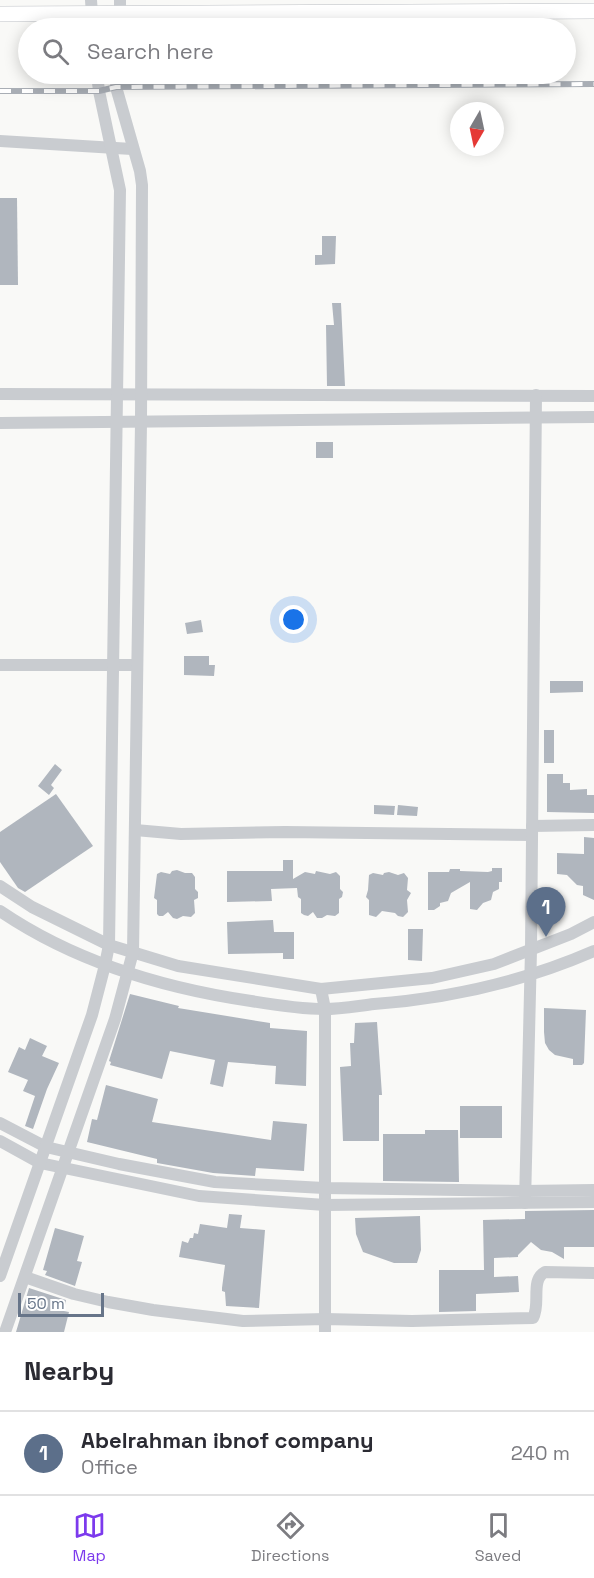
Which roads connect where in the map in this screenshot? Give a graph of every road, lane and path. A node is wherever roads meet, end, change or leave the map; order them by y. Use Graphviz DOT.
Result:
graph roads {
  1 [pos="120,6"];
  2 [pos="594,11"];
  3 [pos="0,14"];
  4 [pos="92,14"];
  5 [pos="98,84"];
  6 [pos="116,84"];
  7 [pos="0,141"];
  8 [pos="112,148"];
  9 [pos="132,149"];
  10 [pos="0,394"];
  11 [pos="116,394"];
  12 [pos="141,395"];
  13 [pos="536,395"];
  14 [pos="594,396"];
  15 [pos="594,417"];
  16 [pos="537,418"];
  17 [pos="117,422"];
  18 [pos="0,423"];
  19 [pos="141,423"];
  20 [pos="112,664"];
  21 [pos="0,665"];
  22 [pos="136,665"];
  23 [pos="594,825"];
  24 [pos="135,830"];
  25 [pos="532,830"];
  26 [pos="0,886"];
  27 [pos="0,911"];
  28 [pos="594,922"];
  29 [pos="108,945"];
  30 [pos="531,950"];
  31 [pos="594,951"];
  32 [pos="133,952"];
  33 [pos="105,965"];
  34 [pos="128,974"];
  35 [pos="530,976"];
  36 [pos="321,989"];
  37 [pos="325,1009"];
  38 [pos="0,1123"];
  39 [pos="0,1142"];
  40 [pos="46,1147"];
  41 [pos="69,1152"];
  42 [pos="40,1163"];
  43 [pos="63,1169"];
  44 [pos="324,1188"];
  45 [pos="594,1190"];
  46 [pos="525,1197"];
  47 [pos="594,1202"];
  48 [pos="325,1205"];
  49 [pos="594,1273"];
  50 [pos="0,1276"];
  51 [pos="25,1277"];
  52 [pos="325,1326"];
  53 [pos="5,1332"];
  1 -- 2 [label="main road"];
  1 -- 4 [label="main road"];
  3 -- 4 [label="main road"];
  5 -- 8 [label="street"];
  6 -- 9 [label="street"];
  7 -- 8 [label="street"];
  8 -- 9 [label="street"];
  8 -- 11 [label="street"];
  9 -- 12 [label="street"];
  10 -- 11 [label="street"];
  11 -- 12 [label="street"];
  11 -- 17 [label="street"];
  12 -- 13 [label="street"];
  12 -- 19 [label="street"];
  13 -- 14 [label="street"];
  13 -- 16 [label="street"];
  15 -- 16 [label="street"];
  16 -- 19 [label="street"];
  16 -- 25 [label="street"];
  17 -- 18 [label="street"];
  17 -- 19 [label="street"];
  17 -- 20 [label="street"];
  19 -- 22 [label="street"];
  20 -- 21 [label="street"];
  20 -- 22 [label="street"];
  20 -- 29 [label="street"];
  22 -- 24 [label="street"];
  23 -- 25 [label="street"];
  24 -- 25 [label="street"];
  24 -- 32 [label="street"];
  25 -- 30 [label="street"];
  26 -- 29 [label="street"];
  27 -- 33 [label="street"];
  28 -- 30 [label="street"];
  29 -- 32 [label="street"];
  29 -- 33 [label="street"];
  30 -- 35 [label="street"];
  30 -- 36 [label="street"];
  31 -- 35 [label="street"];
  32 -- 34 [label="street"];
  32 -- 36 [label="street"];
  33 -- 34 [label="street"];
  33 -- 40 [label="street"];
  34 -- 37 [label="street"];
  34 -- 41 [label="street"];
  35 -- 37 [label="street"];
  35 -- 46 [label="street"];
  36 -- 37 [label="street"];
  37 -- 44 [label="street"];
  38 -- 40 [label="street"];
  39 -- 42 [label="street"];
  40 -- 41 [label="street"];
  40 -- 42 [label="street"];
  41 -- 43 [label="street"];
  41 -- 44 [label="street"];
  42 -- 43 [label="street"];
  42 -- 50 [label="street"];
  43 -- 48 [label="street"];
  43 -- 51 [label="street"];
  44 -- 46 [label="street"];
  44 -- 48 [label="street"];
  45 -- 46 [label="street"];
  46 -- 47 [label="street"];
  46 -- 48 [label="street"];
  48 -- 52 [label="street"];
  49 -- 52 [label="street"];
  51 -- 52 [label="street"];
  51 -- 53 [label="street"];
}
